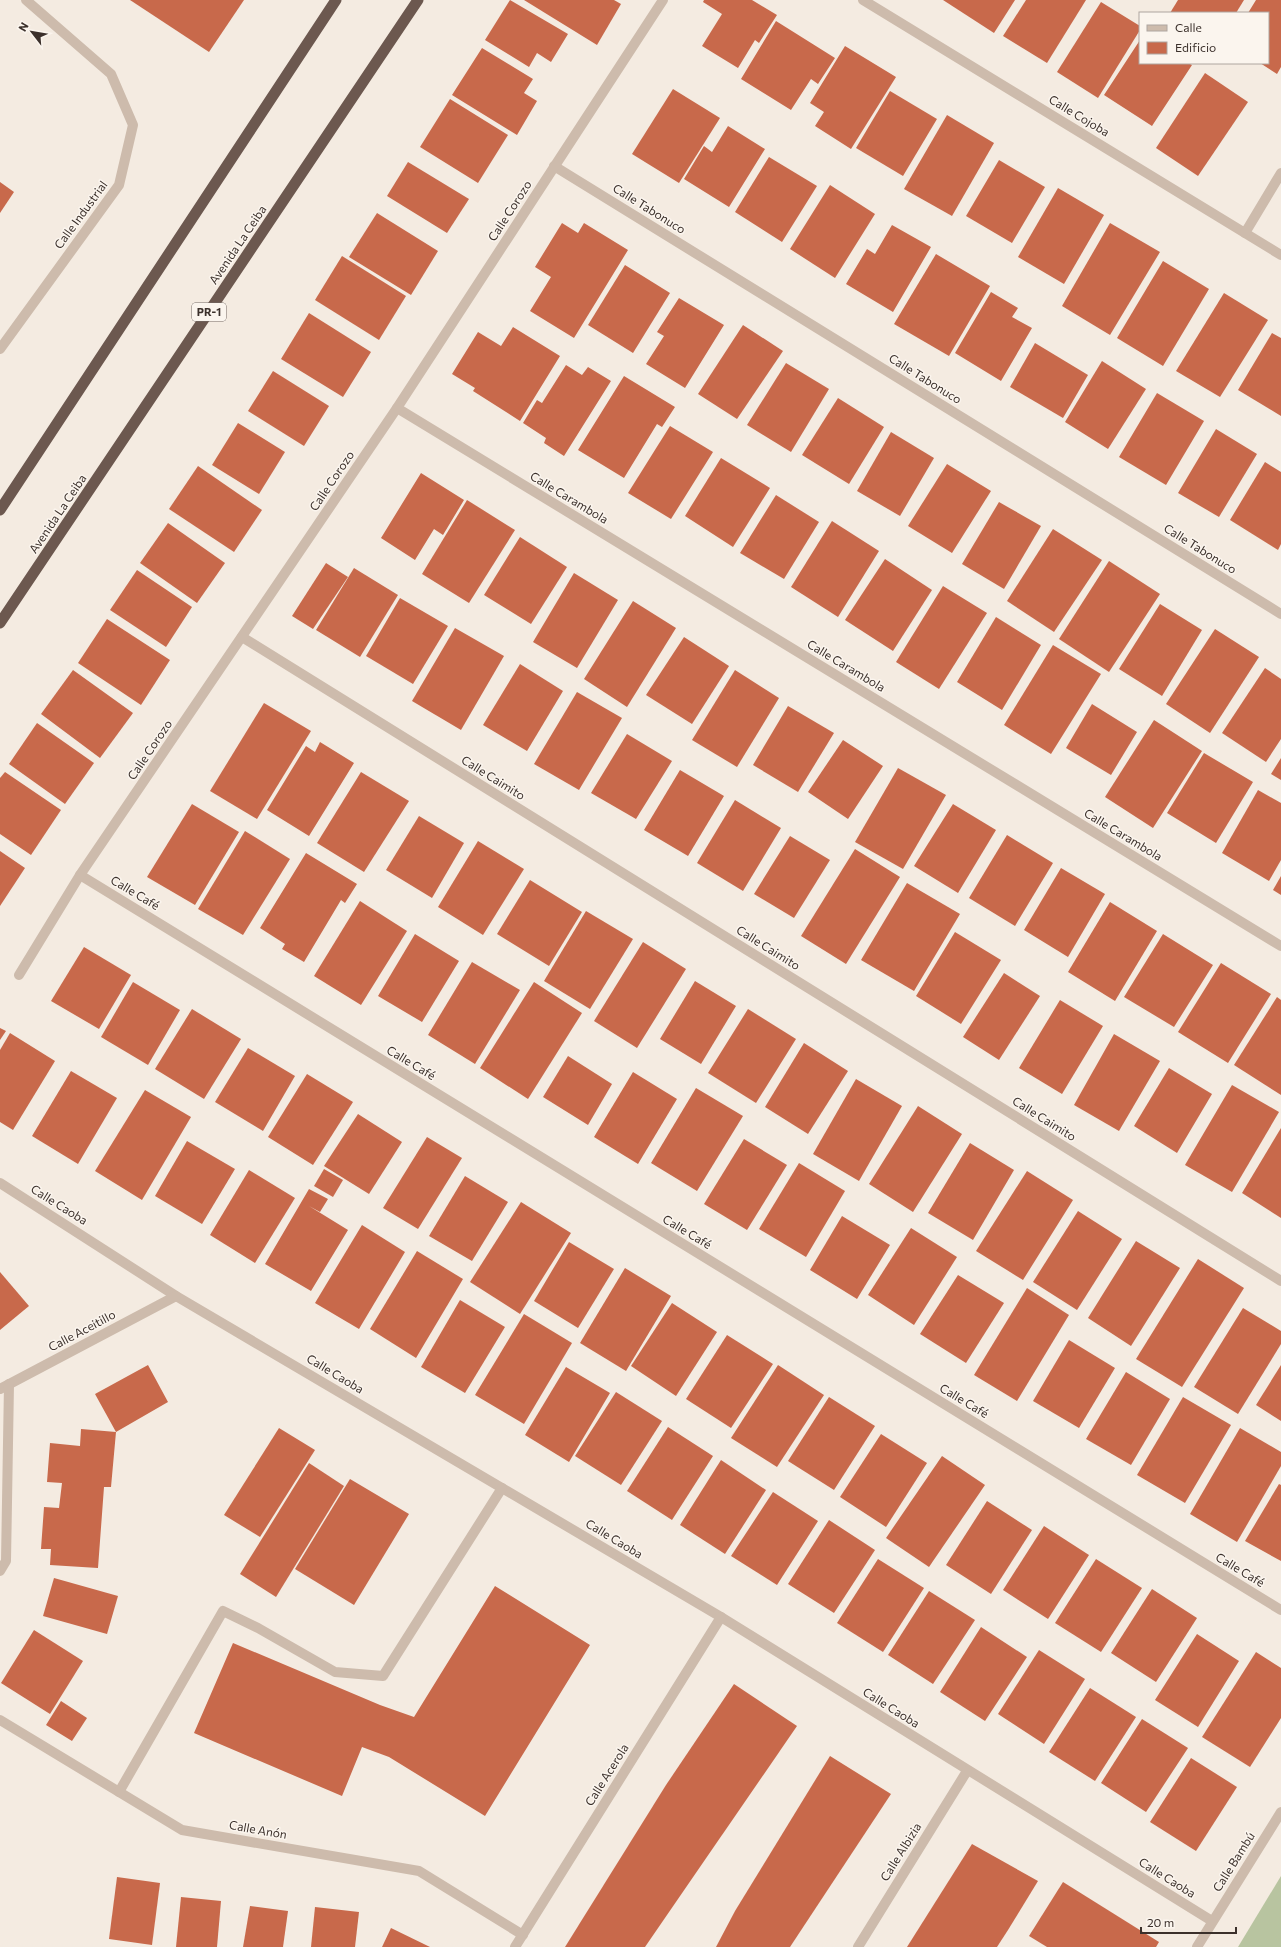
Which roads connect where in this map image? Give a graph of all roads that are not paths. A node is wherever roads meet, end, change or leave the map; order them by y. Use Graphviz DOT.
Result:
graph roads {
  1 [pos="26,0"];
  2 [pos="336,0"];
  3 [pos="418,0"];
  4 [pos="663,0"];
  5 [pos="863,0"];
  6 [pos="554,166"];
  7 [pos="1281,172"];
  8 [pos="1245,233"];
  9 [pos="1281,255"];
  10 [pos="0,349"];
  11 [pos="397,408"];
  12 [pos="0,510"];
  13 [pos="1281,614"];
  14 [pos="0,623"];
  15 [pos="242,638"];
  16 [pos="80,875"];
  17 [pos="1281,946"];
  18 [pos="19,975"];
  19 [pos="0,1183"];
  20 [pos="1281,1281"];
  21 [pos="176,1296"];
  22 [pos="5,1387"];
  23 [pos="502,1488"];
  24 [pos="0,1571"];
  25 [pos="1281,1610"];
  26 [pos="721,1617"];
  27 [pos="0,1720"];
  28 [pos="967,1771"];
  29 [pos="119,1792"];
  30 [pos="1281,1812"];
  31 [pos="1212,1921"];
  32 [pos="523,1935"];
  33 [pos="515,1947"];
  34 [pos="858,1947"];
  35 [pos="1197,1947"];
  1 -- 10 [label="street, Calle Industrial"];
  2 -- 12 [label="highway"];
  3 -- 14 [label="highway, Avenida La Ceiba / PR-1"];
  4 -- 6 [label="street, Calle Corozo"];
  5 -- 8 [label="street, Calle Cojoba"];
  6 -- 11 [label="street, Calle Corozo"];
  6 -- 13 [label="street, Calle Tabonuco"];
  7 -- 8 [label="street"];
  8 -- 9 [label="street, Calle Cojoba"];
  11 -- 15 [label="street, Calle Corozo"];
  11 -- 17 [label="street, Calle Carambola"];
  15 -- 16 [label="street, Calle Corozo"];
  15 -- 20 [label="street, Calle Caimito"];
  16 -- 18 [label="street, Calle Corozo"];
  16 -- 25 [label="street, Calle Café"];
  19 -- 21 [label="street, Calle Caoba"];
  21 -- 22 [label="street, Calle Aceitillo"];
  21 -- 23 [label="street, Calle Caoba"];
  22 -- 24 [label="street"];
  23 -- 26 [label="street, Calle Caoba"];
  23 -- 29 [label="street"];
  26 -- 28 [label="street, Calle Caoba"];
  26 -- 32 [label="street, Calle Acerola"];
  27 -- 29 [label="street, Calle Anón"];
  28 -- 31 [label="street, Calle Caoba"];
  28 -- 34 [label="street, Calle Albizia"];
  29 -- 32 [label="street, Calle Anón"];
  30 -- 31 [label="street, Calle Bambú"];
  31 -- 35 [label="street, Calle Bambú"];
  32 -- 33 [label="street, Calle Acerola"];
}
